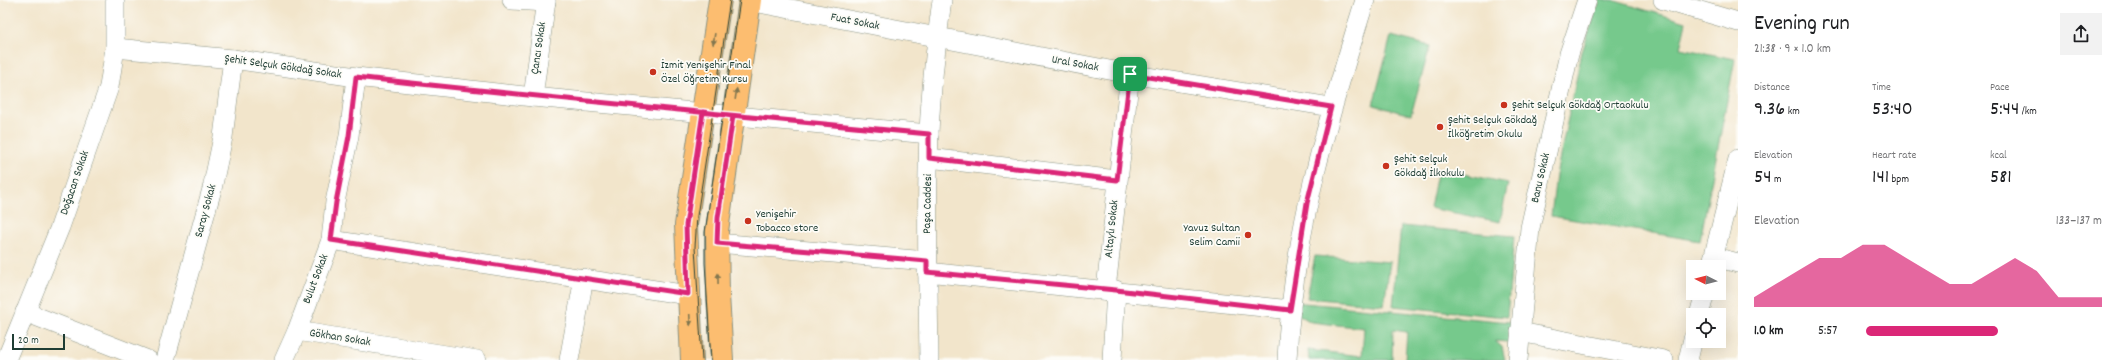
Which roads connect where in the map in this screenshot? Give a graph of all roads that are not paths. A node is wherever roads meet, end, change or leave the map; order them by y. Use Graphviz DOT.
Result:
graph roads {
  1 [pos="115,0"];
  2 [pos="512,0"];
  3 [pos="720,0"];
  4 [pos="942,0"];
  5 [pos="1365,0"];
  6 [pos="1587,0"];
  7 [pos="1663,0"];
  8 [pos="546,1"];
  9 [pos="750,1"];
  10 [pos="1738,22"];
  11 [pos="937,38"];
  12 [pos="115,48"];
  13 [pos="233,59"];
  14 [pos="1130,74"];
  15 [pos="356,77"];
  16 [pos="532,97"];
  17 [pos="1331,107"];
  18 [pos="703,112"];
  19 [pos="733,116"];
  20 [pos="929,134"];
  21 [pos="929,158"];
  22 [pos="1738,159"];
  23 [pos="1117,180"];
  24 [pos="331,240"];
  25 [pos="717,243"];
  26 [pos="1713,260"];
  27 [pos="1726,263"];
  28 [pos="1738,263"];
  29 [pos="927,266"];
  30 [pos="584,278"];
  31 [pos="1111,290"];
  32 [pos="688,294"];
  33 [pos="1290,310"];
  34 [pos="25,312"];
  35 [pos="297,331"];
  36 [pos="1520,332"];
  37 [pos="1691,348"];
  38 [pos="6,360"];
  39 [pos="148,360"];
  40 [pos="165,360"];
  41 [pos="284,360"];
  42 [pos="477,360"];
  43 [pos="569,360"];
  44 [pos="692,360"];
  45 [pos="722,360"];
  46 [pos="929,360"];
  47 [pos="1112,360"];
  48 [pos="1287,360"];
  49 [pos="1518,360"];
  50 [pos="1664,360"];
  51 [pos="1688,360"];
  1 -- 12 [label="street, Doğacan Sokak"];
  2 -- 8 [label="street"];
  3 -- 18 [label="main road, one-way"];
  4 -- 11 [label="street, Paşa Caddesi"];
  5 -- 17 [label="street"];
  6 -- 36 [label="street, Banu Sokak"];
  7 -- 10 [label="street"];
  8 -- 16 [label="street, Çancı Sokak"];
  9 -- 11 [label="street, Fuat Sokak"];
  19 -- 9 [label="main road, one-way"];
  11 -- 14 [label="street, Ural Sokak"];
  11 -- 20 [label="street, Paşa Caddesi"];
  12 -- 13 [label="street, Şehit Selçuk Gökdağ Sokak"];
  12 -- 34 [label="street, Doğacan Sokak"];
  13 -- 15 [label="street, Şehit Selçuk Gökdağ Sokak"];
  13 -- 40 [label="street, Saray Sokak"];
  14 -- 17 [label="street, Ural Sokak"];
  14 -- 23 [label="street, Altaylı Sokak"];
  15 -- 16 [label="street, Şehit Selçuk Gökdağ Sokak"];
  15 -- 24 [label="street, Bulut Sokak"];
  16 -- 18 [label="street, Şehit Selçuk Gökdağ Sokak"];
  17 -- 33 [label="street"];
  18 -- 19 [label="street, Şehit Selçuk Gökdağ Sokak"];
  18 -- 32 [label="main road"];
  19 -- 20 [label="street, Şehit Selçuk Gökdağ Sokak"];
  19 -- 25 [label="main road"];
  20 -- 21 [label="street, Paşa Caddesi"];
  21 -- 23 [label="street"];
  21 -- 29 [label="street, Paşa Caddesi"];
  22 -- 26 [label="street"];
  23 -- 31 [label="street, Altaylı Sokak"];
  24 -- 30 [label="street"];
  24 -- 35 [label="street, Bulut Sokak"];
  25 -- 29 [label="street"];
  45 -- 25 [label="main road, one-way"];
  27 -- 28 [label="street"];
  29 -- 31 [label="street"];
  29 -- 46 [label="street, Paşa Caddesi"];
  30 -- 32 [label="street"];
  30 -- 43 [label="street"];
  31 -- 33 [label="street"];
  31 -- 47 [label="street, Altaylı Sokak"];
  32 -- 44 [label="main road, one-way"];
  33 -- 48 [label="street"];
  34 -- 38 [label="street, Doğacan Sokak"];
  34 -- 39 [label="street"];
  35 -- 41 [label="street, Bulut Sokak"];
  35 -- 42 [label="street, Gökhan Sokak"];
  36 -- 49 [label="street, Banu Sokak"];
  36 -- 50 [label="street"];
  37 -- 51 [label="street"];
}
